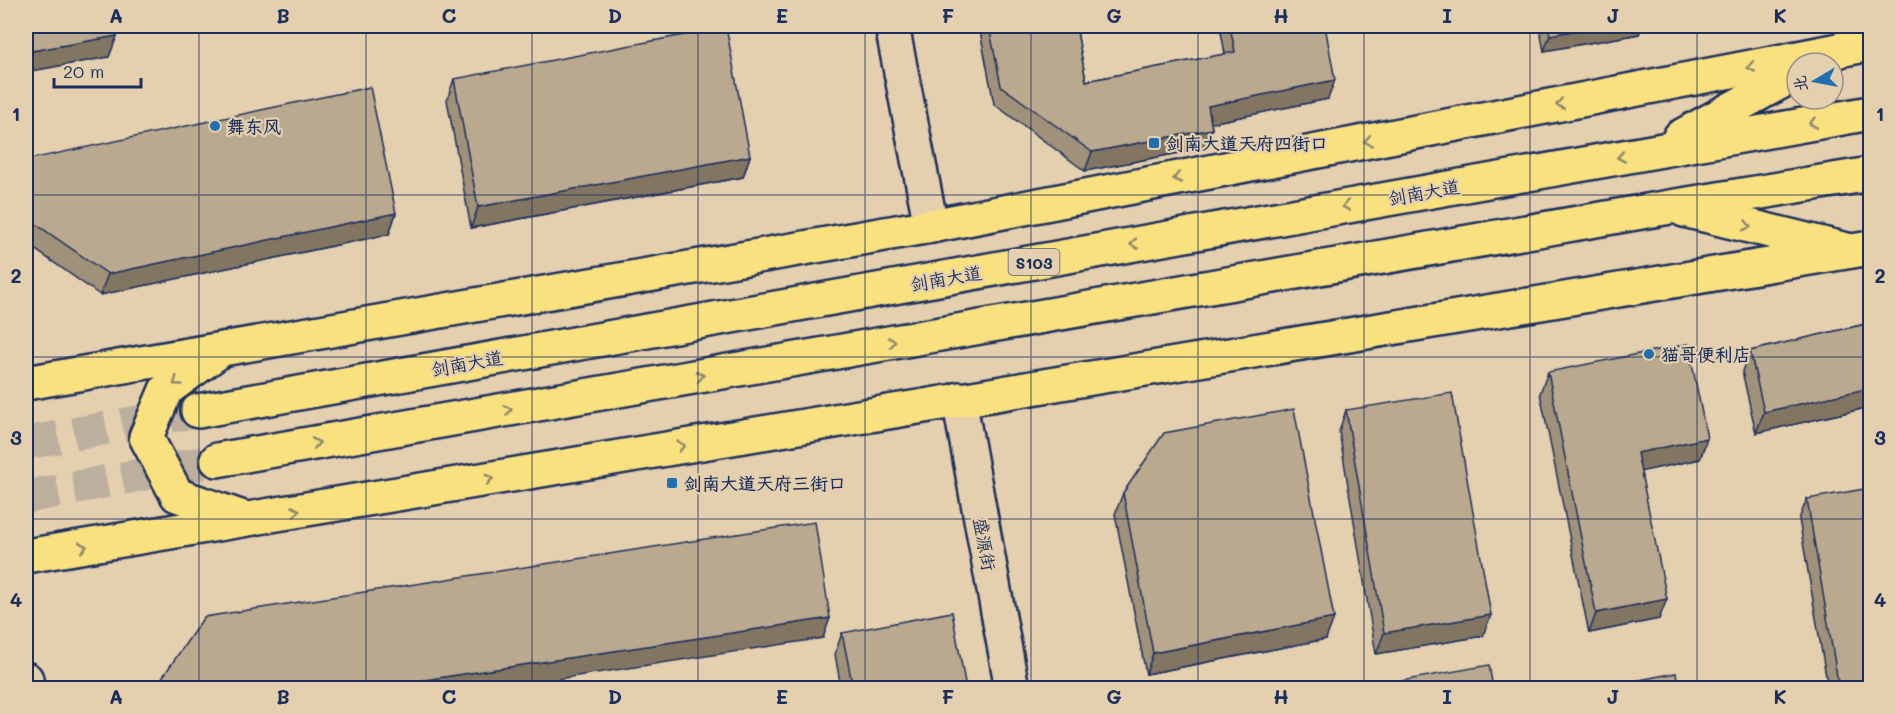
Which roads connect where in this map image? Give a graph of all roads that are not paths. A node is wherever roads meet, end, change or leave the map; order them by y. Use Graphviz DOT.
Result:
graph roads {
  1 [pos="892,26"];
  2 [pos="1785,63"];
  3 [pos="1785,80"];
  4 [pos="1870,113"];
  5 [pos="1656,150"];
  6 [pos="1870,174"];
  7 [pos="1670,207"];
  8 [pos="931,226"];
  9 [pos="1861,250"];
  10 [pos="224,347"];
  11 [pos="26,383"];
  12 [pos="959,399"];
  13 [pos="198,411"];
  14 [pos="217,460"];
  15 [pos="246,519"];
  16 [pos="26,556"];
  17 [pos="26,679"];
  18 [pos="27,688"];
  19 [pos="1012,688"];
  1 -- 8 [label="street"];
  2 -- 8 [label="main road, one-way"];
  3 -- 5 [label="main road"];
  4 -- 5 [label="main road, 剑南大道 / S103, one-way"];
  5 -- 13 [label="main road, 剑南大道 / S103, one-way"];
  6 -- 7 [label="main road"];
  7 -- 9 [label="main road, one-way"];
  14 -- 7 [label="main road, one-way"];
  8 -- 10 [label="main road"];
  9 -- 12 [label="main road"];
  10 -- 11 [label="main road"];
  10 -- 15 [label="main road, one-way"];
  15 -- 12 [label="main road, one-way"];
  12 -- 19 [label="street, 盛源街"];
  16 -- 15 [label="main road, one-way"];
  17 -- 18 [label="street"];
}
